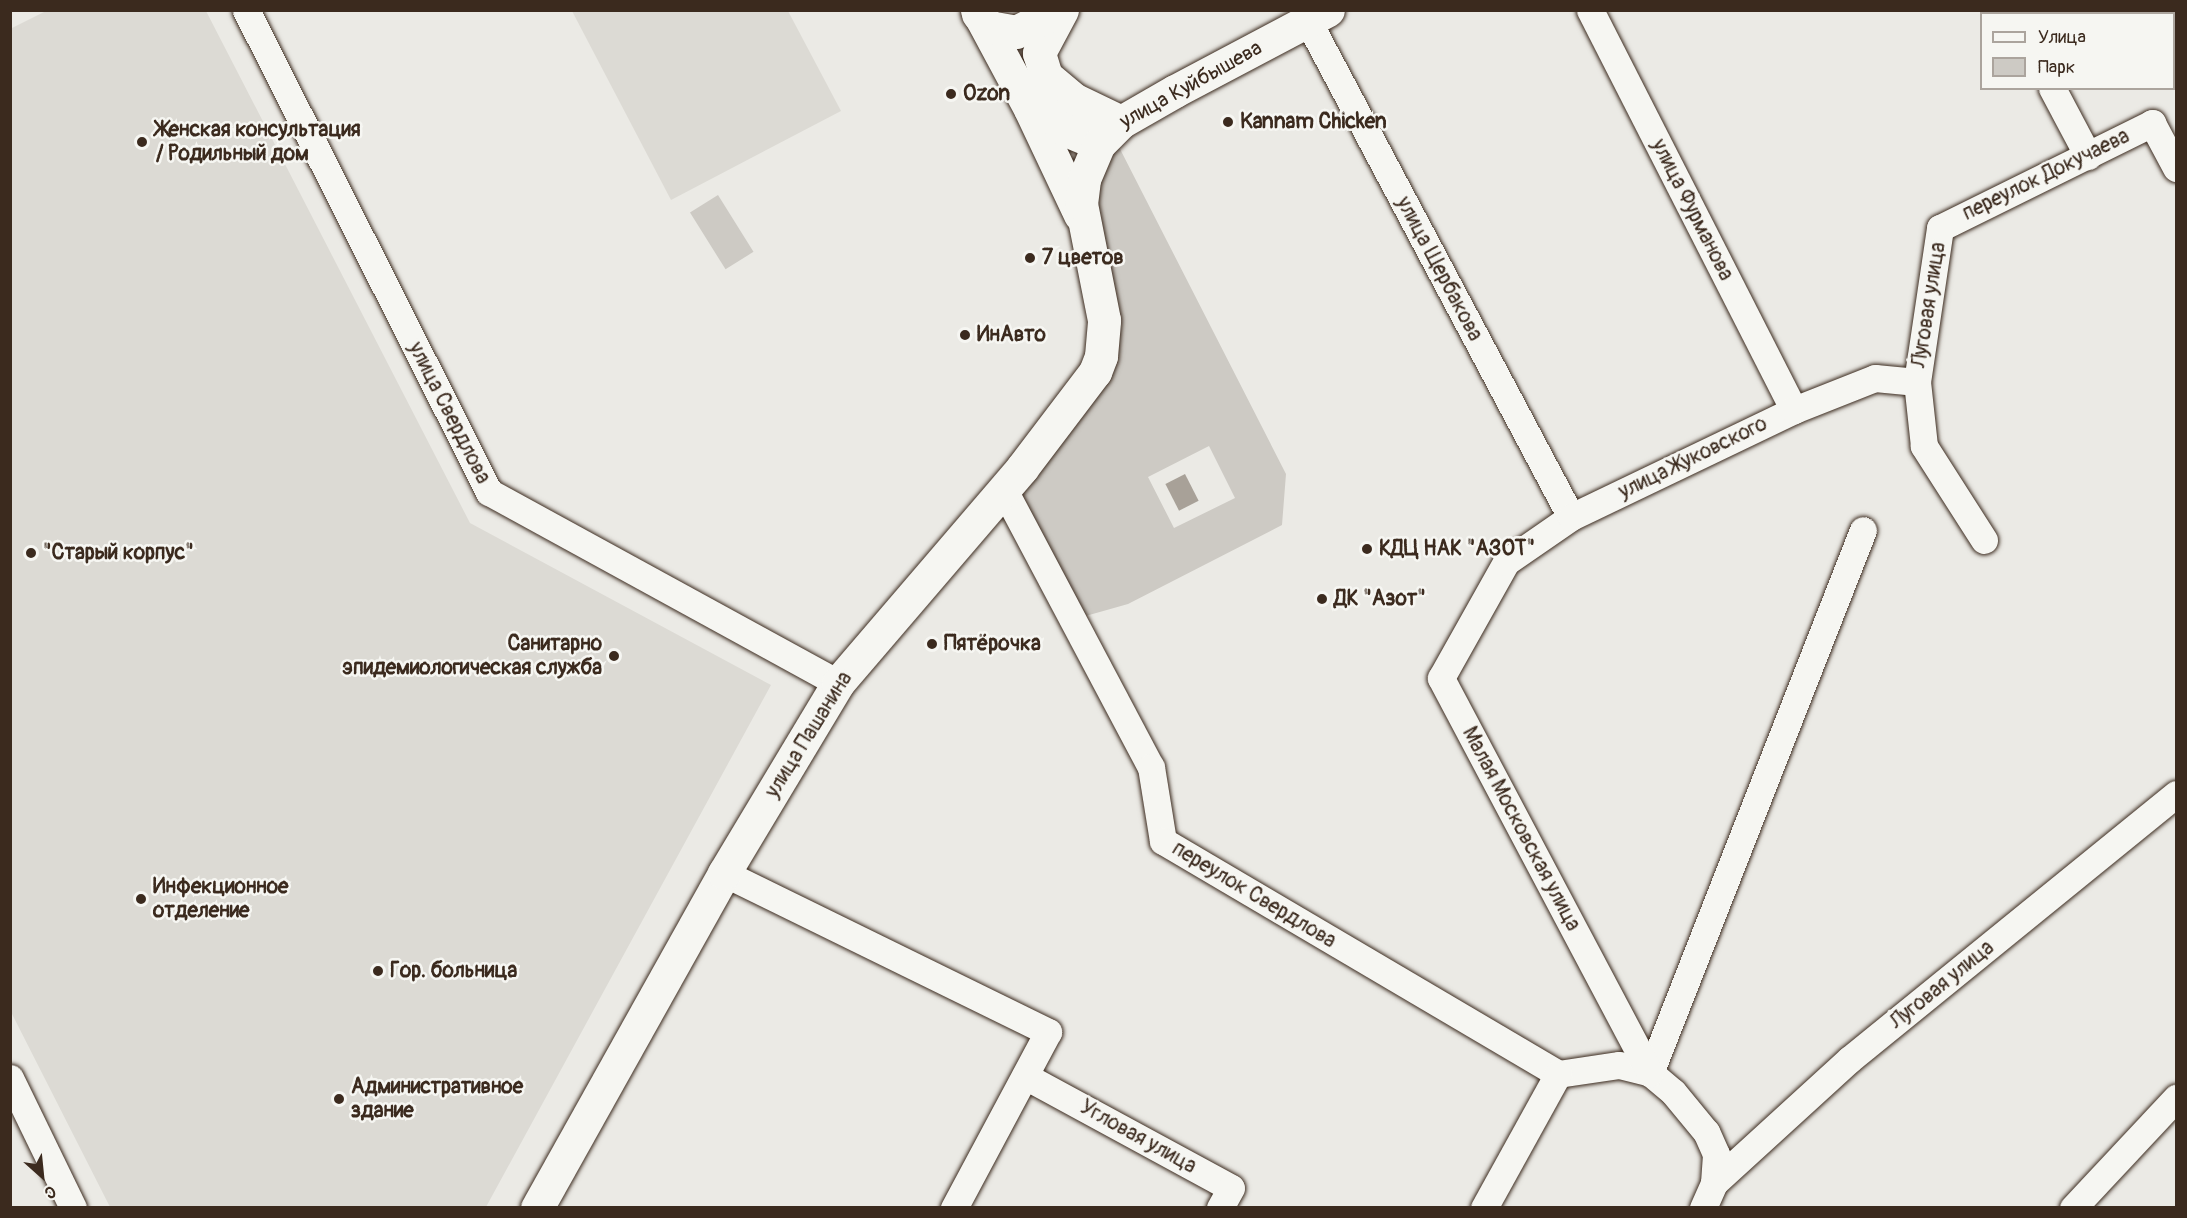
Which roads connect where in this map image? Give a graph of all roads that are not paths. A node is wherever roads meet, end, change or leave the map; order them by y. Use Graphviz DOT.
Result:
graph roads {
  1 [pos="246,10"];
  2 [pos="1060,10"];
  3 [pos="1590,10"];
  4 [pos="977,12"];
  5 [pos="1318,16"];
  6 [pos="2053,90"];
  7 [pos="1021,92"];
  8 [pos="1110,133"];
  9 [pos="2088,156"];
  10 [pos="2176,168"];
  11 [pos="1083,222"];
  12 [pos="1940,228"];
  13 [pos="1917,382"];
  14 [pos="1794,410"];
  15 [pos="1003,488"];
  16 [pos="1571,517"];
  17 [pos="1863,530"];
  18 [pos="1984,540"];
  19 [pos="1492,586"];
  20 [pos="838,683"];
  21 [pos="2176,794"];
  22 [pos="724,873"];
  23 [pos="1650,1073"];
  24 [pos="1558,1074"];
  25 [pos="1025,1076"];
  26 [pos="10,1078"];
  27 [pos="10,1096"];
  28 [pos="2176,1098"];
  29 [pos="32,1119"];
  30 [pos="1714,1183"];
  31 [pos="73,1208"];
  32 [pos="537,1208"];
  33 [pos="954,1208"];
  34 [pos="1220,1208"];
  35 [pos="1484,1208"];
  36 [pos="1702,1208"];
  37 [pos="2073,1208"];
  1 -- 20 [label="street, улица Свердлова"];
  2 -- 4 [label="main road"];
  2 -- 8 [label="main road"];
  3 -- 14 [label="street, улица Фурманова"];
  4 -- 7 [label="main road"];
  5 -- 8 [label="main road, улица Куйбышева"];
  5 -- 16 [label="street, улица Щербакова"];
  6 -- 9 [label="street"];
  7 -- 8 [label="main road"];
  7 -- 11 [label="main road"];
  8 -- 11 [label="main road, улица Куйбышева"];
  9 -- 10 [label="street, переулок Докучаева"];
  9 -- 12 [label="street, переулок Докучаева"];
  11 -- 15 [label="main road, улица Пашанина"];
  12 -- 13 [label="street, Луговая улица"];
  13 -- 14 [label="street, улица Жуковского"];
  13 -- 18 [label="street, Луговая улица"];
  14 -- 16 [label="street, улица Жуковского"];
  15 -- 20 [label="main road, улица Пашанина"];
  15 -- 24 [label="street, переулок Свердлова"];
  16 -- 19 [label="street, улица Жуковского"];
  17 -- 23 [label="street"];
  19 -- 23 [label="street, Малая Московская улица"];
  20 -- 22 [label="main road, улица Пашанина"];
  21 -- 30 [label="street, Луговая улица"];
  22 -- 25 [label="street"];
  22 -- 32 [label="main road, улица Пашанина"];
  23 -- 24 [label="street, Луговая улица"];
  23 -- 30 [label="street, Луговая улица"];
  24 -- 35 [label="street"];
  25 -- 33 [label="street"];
  25 -- 34 [label="street, Угловая улица"];
  26 -- 29 [label="street"];
  27 -- 29 [label="street"];
  28 -- 37 [label="street"];
  29 -- 31 [label="street"];
  30 -- 36 [label="street, Луговая улица"];
}
